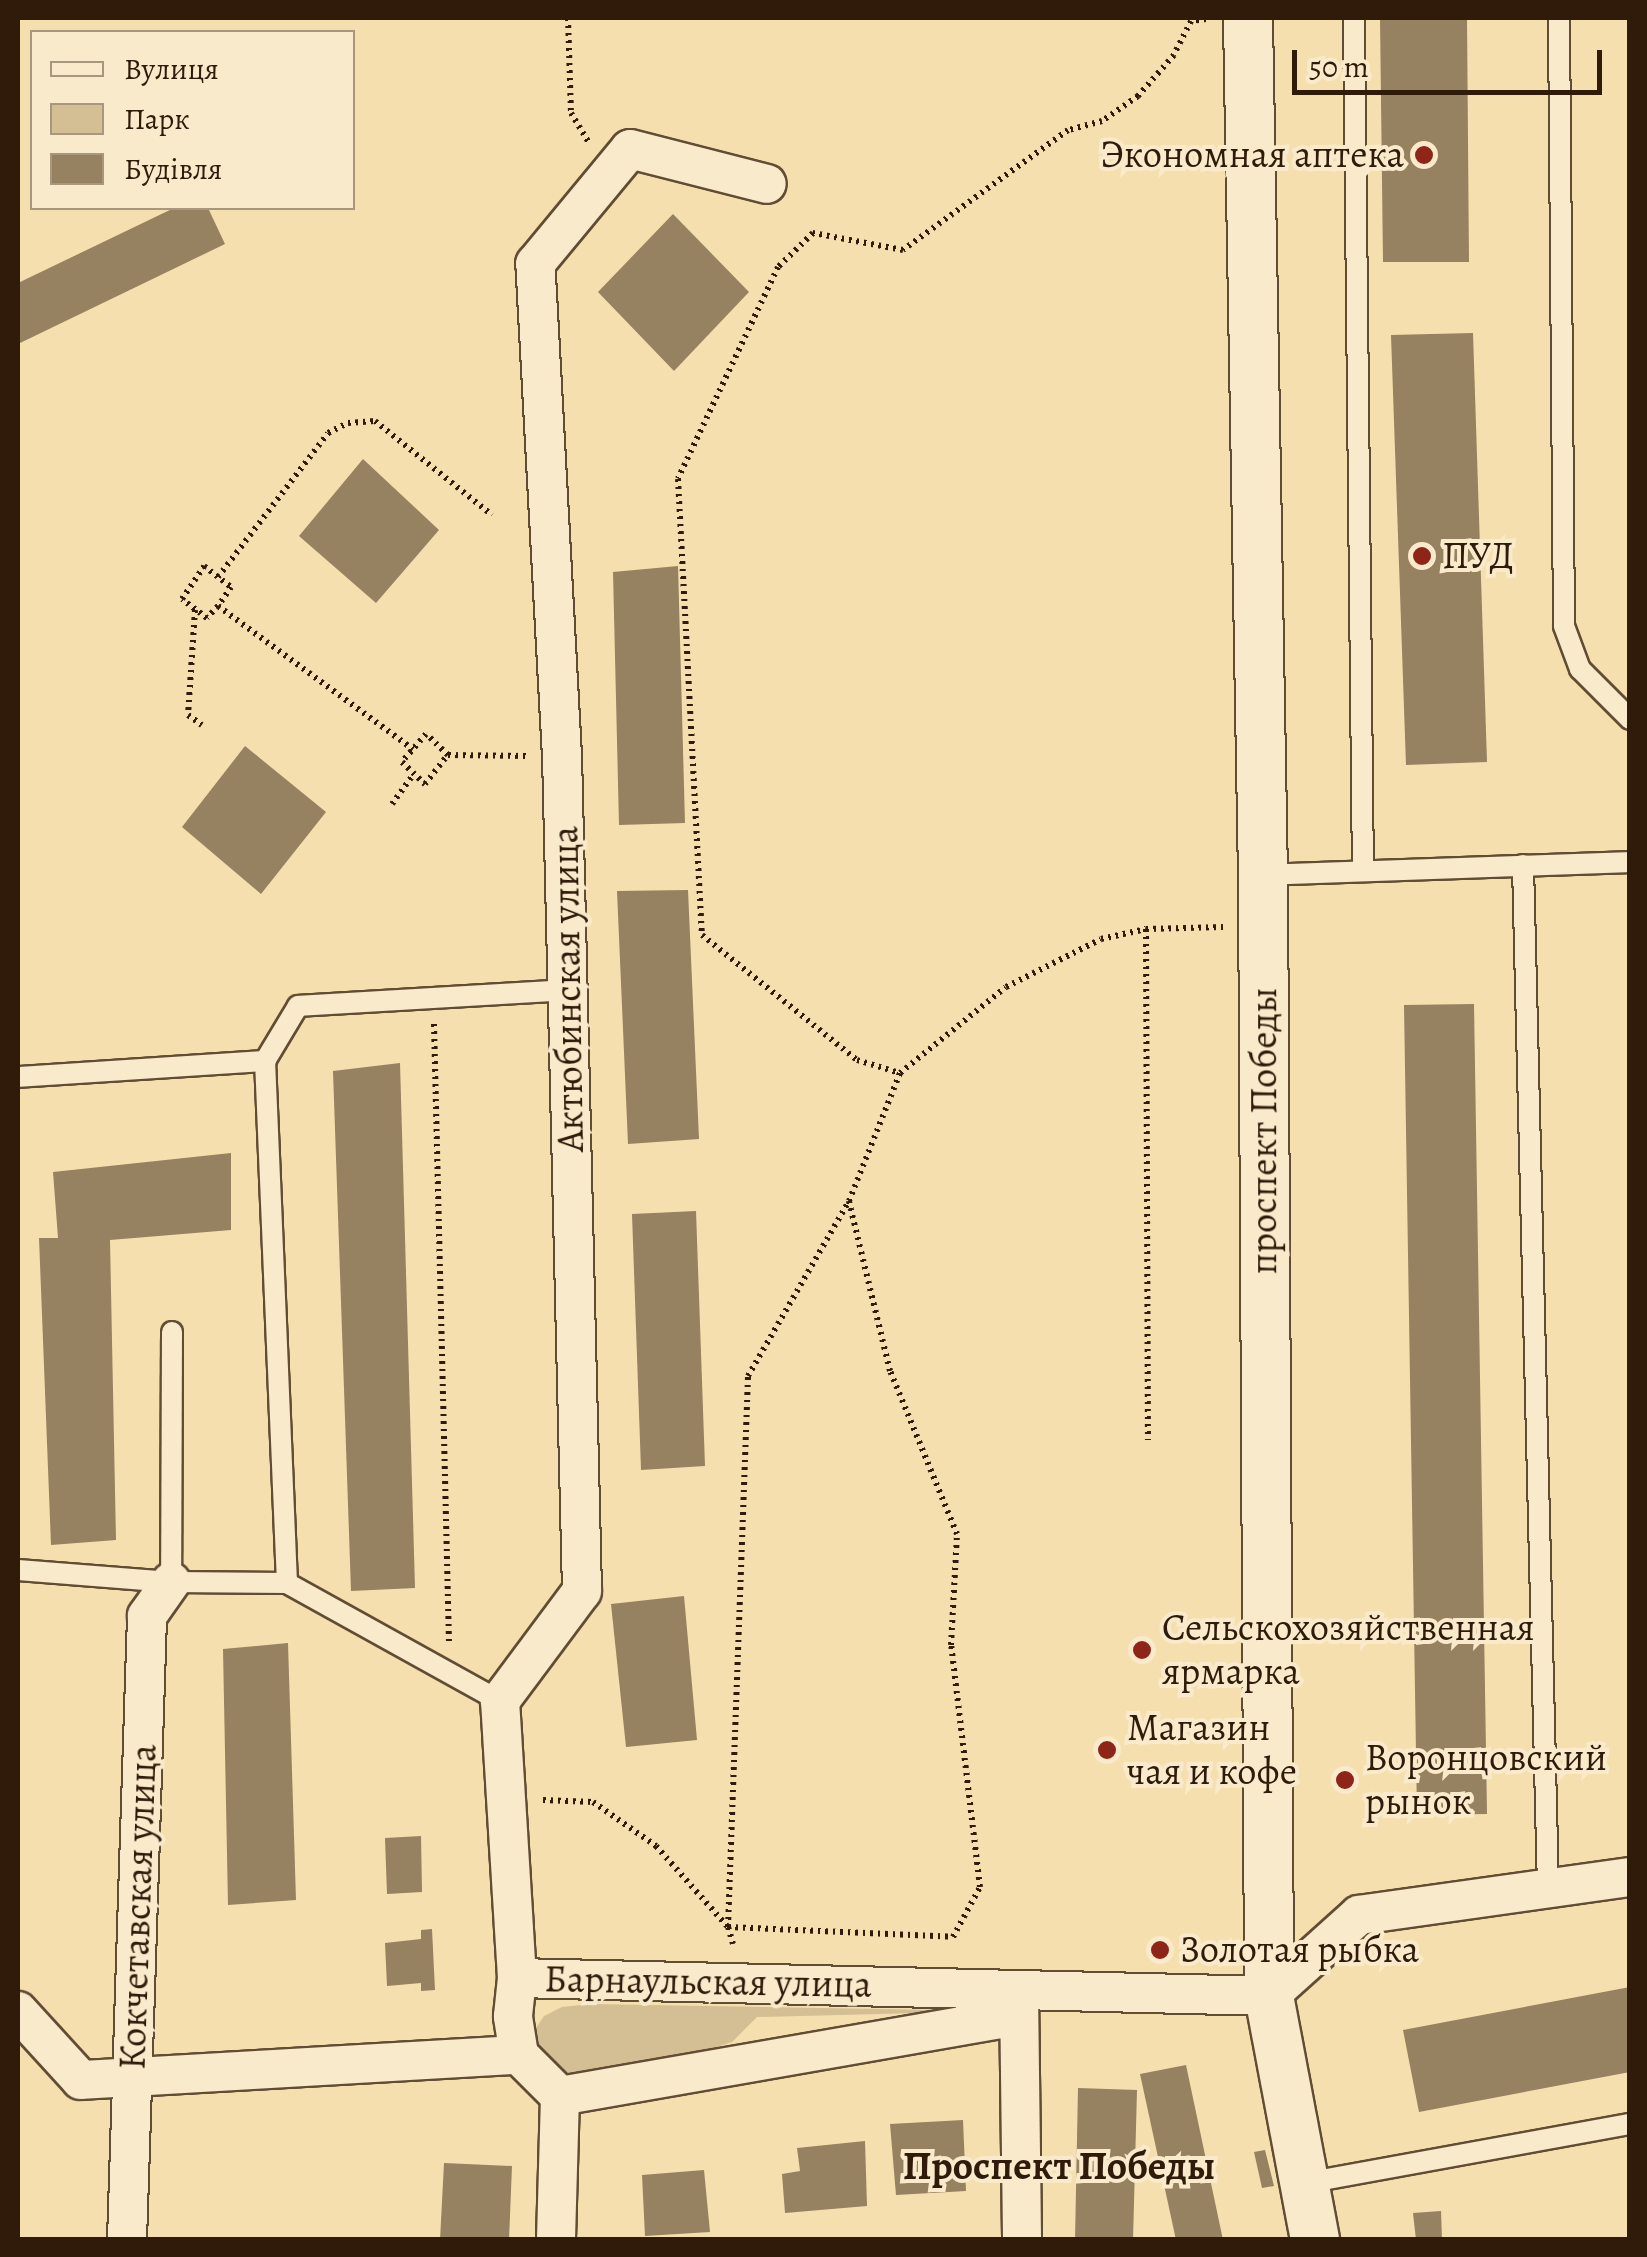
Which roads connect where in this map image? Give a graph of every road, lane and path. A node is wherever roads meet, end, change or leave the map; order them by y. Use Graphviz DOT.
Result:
graph roads {
  1 [pos="568,18"];
  2 [pos="1227,18"];
  3 [pos="1354,18"];
  4 [pos="1559,18"];
  5 [pos="608,173"];
  6 [pos="767,184"];
  7 [pos="492,514"];
  8 [pos="218,577"];
  9 [pos="218,606"];
  10 [pos="195,609"];
  11 [pos="1630,719"];
  12 [pos="202,726"];
  13 [pos="413,749"];
  14 [pos="448,755"];
  15 [pos="562,756"];
  16 [pos="414,774"];
  17 [pos="392,804"];
  18 [pos="1630,862"];
  19 [pos="1523,865"];
  20 [pos="1363,871"];
  21 [pos="1263,875"];
  22 [pos="1263,926"];
  23 [pos="1146,929"];
  24 [pos="568,990"];
  25 [pos="434,998"];
  26 [pos="265,1061"];
  27 [pos="900,1073"];
  28 [pos="18,1077"];
  29 [pos="849,1201"];
  30 [pos="172,1332"];
  31 [pos="1148,1440"];
  32 [pos="18,1570"];
  33 [pos="171,1582"];
  34 [pos="288,1583"];
  35 [pos="450,1674"];
  36 [pos="500,1701"];
  37 [pos="506,1799"];
  38 [pos="1630,1876"];
  39 [pos="1548,1888"];
  40 [pos="728,1927"];
  41 [pos="517,1978"];
  42 [pos="744,1980"];
  43 [pos="1019,1991"];
  44 [pos="1268,1996"];
  45 [pos="18,2011"];
  46 [pos="519,2055"];
  47 [pos="134,2077"];
  48 [pos="560,2096"];
  49 [pos="1630,2124"];
  50 [pos="1305,2184"];
  51 [pos="127,2240"];
  52 [pos="556,2240"];
  53 [pos="1022,2240"];
  54 [pos="1315,2240"];
  1 -- 5 [label="path"];
  2 -- 21 [label="street, проспект Победы"];
  2 -- 27 [label="path"];
  3 -- 20 [label="lane"];
  4 -- 11 [label="lane"];
  5 -- 6 [label="street, Актюбинская улица"];
  5 -- 15 [label="street, Актюбинская улица"];
  7 -- 8 [label="path"];
  8 -- 9 [label="path"];
  8 -- 10 [label="path"];
  9 -- 10 [label="path"];
  9 -- 13 [label="path"];
  10 -- 12 [label="path"];
  13 -- 14 [label="path"];
  13 -- 16 [label="path"];
  14 -- 15 [label="path"];
  14 -- 16 [label="path"];
  15 -- 24 [label="street, Актюбинская улица"];
  16 -- 17 [label="path"];
  18 -- 19 [label="lane"];
  19 -- 20 [label="lane"];
  19 -- 39 [label="lane"];
  20 -- 21 [label="lane"];
  21 -- 22 [label="street, проспект Победы"];
  22 -- 23 [label="path"];
  22 -- 44 [label="street, проспект Победы"];
  23 -- 27 [label="path"];
  23 -- 31 [label="path"];
  24 -- 25 [label="lane"];
  24 -- 36 [label="street, Актюбинская улица"];
  25 -- 26 [label="lane"];
  25 -- 35 [label="path"];
  26 -- 28 [label="lane"];
  26 -- 34 [label="lane"];
  27 -- 29 [label="path"];
  29 -- 40 [label="path"];
  29 -- 40 [label="path"];
  30 -- 33 [label="lane"];
  32 -- 33 [label="lane"];
  33 -- 34 [label="lane"];
  33 -- 47 [label="street, Кокчетавская улица"];
  34 -- 35 [label="lane"];
  35 -- 36 [label="lane"];
  36 -- 37 [label="street"];
  37 -- 40 [label="path"];
  37 -- 41 [label="street"];
  38 -- 39 [label="street"];
  39 -- 44 [label="street"];
  40 -- 42 [label="path"];
  41 -- 42 [label="street, Барнаульская улица"];
  41 -- 46 [label="street, Барнаульская улица"];
  42 -- 43 [label="street, Барнаульская улица"];
  43 -- 44 [label="street, Барнаульская улица"];
  43 -- 48 [label="street"];
  43 -- 53 [label="street"];
  44 -- 50 [label="street, проспект Победы"];
  45 -- 47 [label="street"];
  46 -- 47 [label="street"];
  46 -- 48 [label="street"];
  47 -- 51 [label="street, Кокчетавская улица"];
  48 -- 52 [label="street"];
  49 -- 50 [label="lane"];
  50 -- 54 [label="street, проспект Победы"];
}
